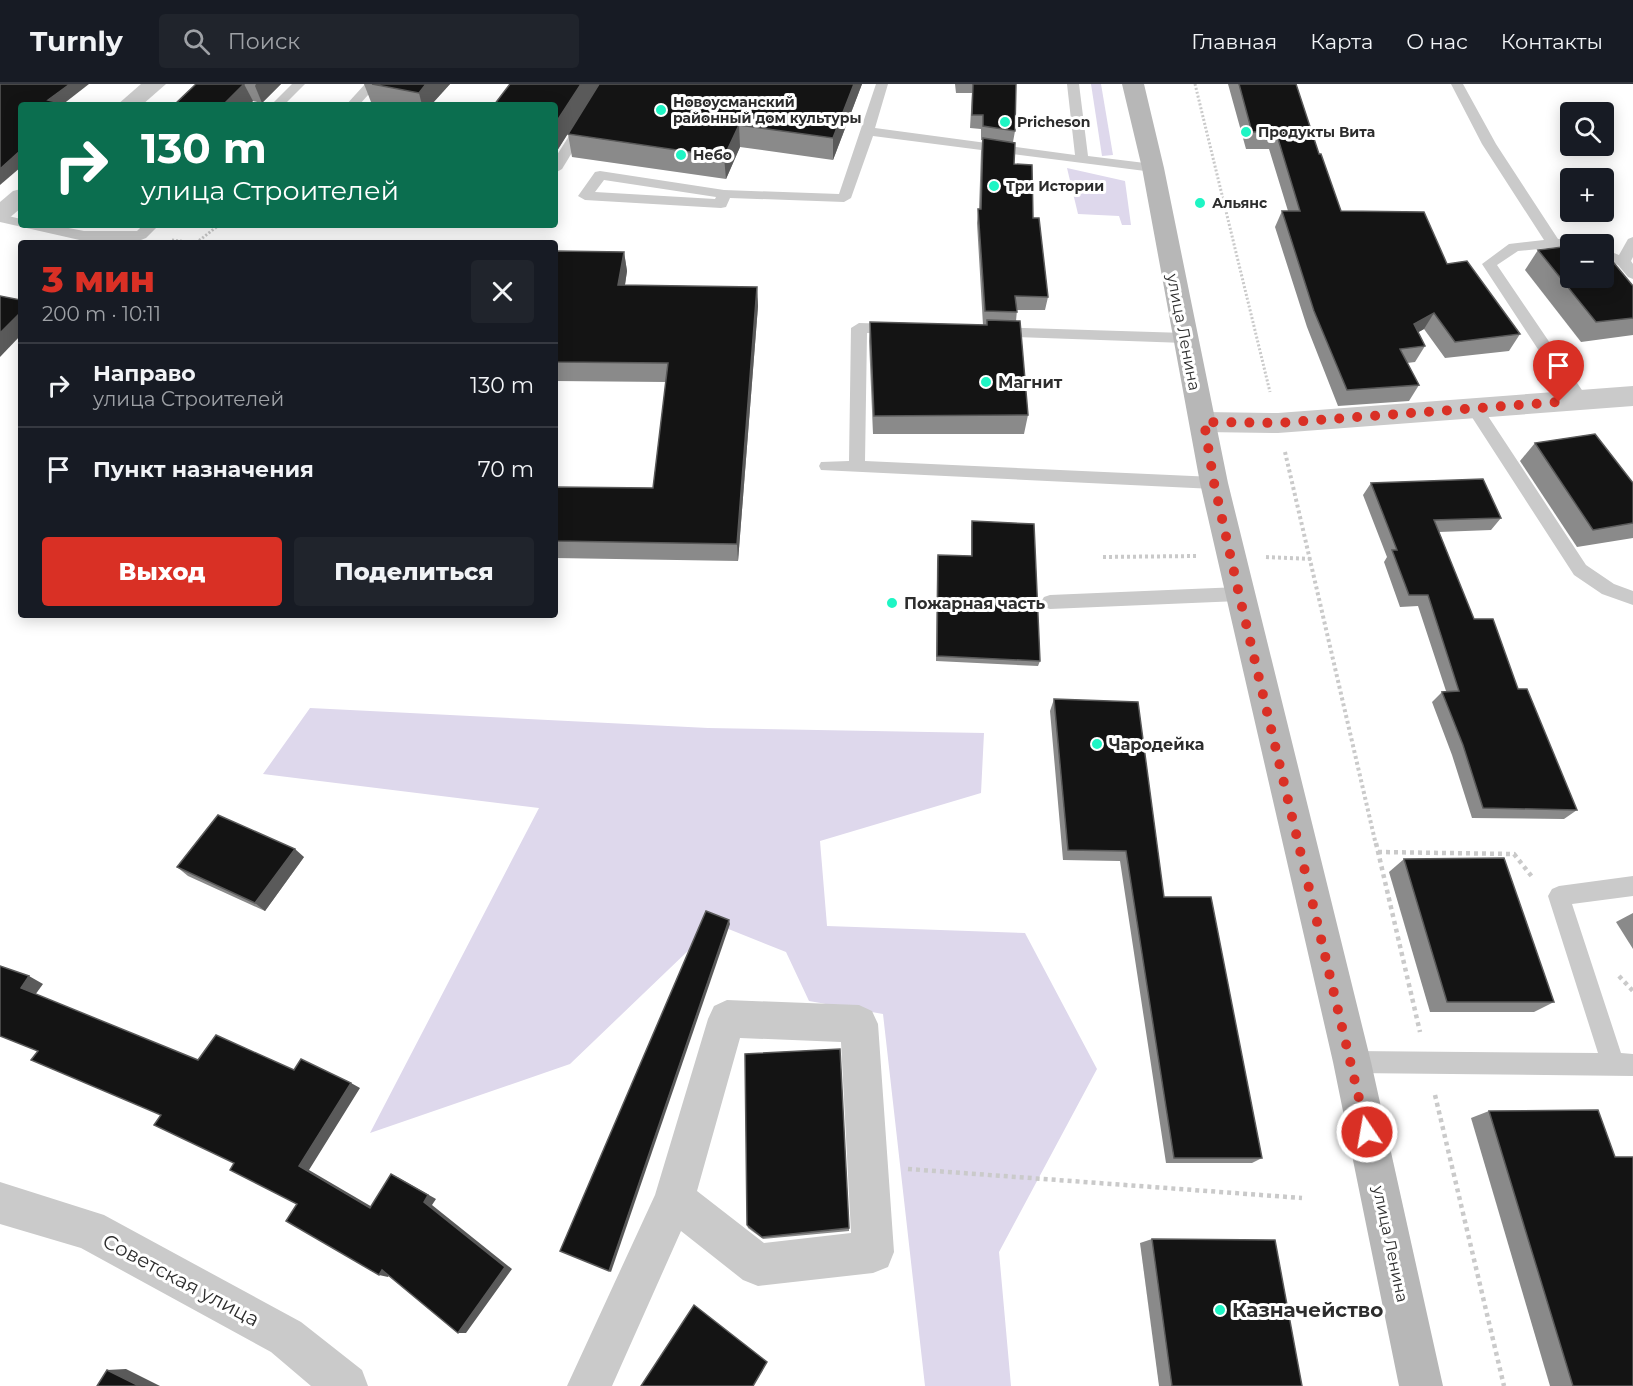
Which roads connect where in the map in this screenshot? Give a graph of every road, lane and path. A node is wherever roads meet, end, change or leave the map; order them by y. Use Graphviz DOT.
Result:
graph roads {
  1 [pos="155,84"];
  2 [pos="299,84"];
  3 [pos="372,84"];
  4 [pos="608,84"];
  5 [pos="882,84"];
  6 [pos="1073,84"];
  7 [pos="1132,84"];
  8 [pos="1195,84"];
  9 [pos="1457,84"];
  10 [pos="132,102"];
  11 [pos="280,102"];
  12 [pos="355,102"];
  13 [pos="867,131"];
  14 [pos="1082,160"];
  15 [pos="558,164"];
  16 [pos="1153,168"];
  17 [pos="724,194"];
  18 [pos="18,199"];
  19 [pos="0,216"];
  20 [pos="18,222"];
  21 [pos="45,228"];
  22 [pos="149,228"];
  23 [pos="215,228"];
  24 [pos="200,240"];
  25 [pos="1633,242"];
  26 [pos="1560,243"];
  27 [pos="1554,244"];
  28 [pos="1614,258"];
  29 [pos="1623,262"];
  30 [pos="1633,274"];
  31 [pos="916,330"];
  32 [pos="974,332"];
  33 [pos="1185,338"];
  34 [pos="1633,396"];
  35 [pos="1580,400"];
  36 [pos="1474,408"];
  37 [pos="1204,422"];
  38 [pos="1278,423"];
  39 [pos="827,466"];
  40 [pos="857,467"];
  41 [pos="1214,483"];
  42 [pos="1239,594"];
  43 [pos="1633,598"];
  44 [pos="1050,602"];
  45 [pos="1378,852"];
  46 [pos="1633,886"];
  47 [pos="1566,921"];
  48 [pos="1611,968"];
  49 [pos="1633,991"];
  50 [pos="1352,1062"];
  51 [pos="1428,1063"];
  52 [pos="1623,1065"];
  53 [pos="868,1166"];
  54 [pos="1302,1198"];
  55 [pos="674,1199"];
  56 [pos="0,1203"];
  57 [pos="346,1386"];
  58 [pos="589,1386"];
  59 [pos="1421,1386"];
  60 [pos="1504,1386"];
  1 -- 10 [label="street"];
  2 -- 11 [label="lane"];
  3 -- 12 [label="lane"];
  4 -- 15 [label="lane"];
  5 -- 13 [label="lane"];
  6 -- 14 [label="lane"];
  7 -- 16 [label="main road, улица Ленина"];
  8 -- 38 [label="path"];
  9 -- 27 [label="lane"];
  13 -- 14 [label="lane"];
  13 -- 17 [label="lane"];
  14 -- 16 [label="lane"];
  16 -- 33 [label="main road, улица Ленина"];
  17 -- 17 [label="lane"];
  18 -- 19 [label="street"];
  19 -- 20 [label="lane"];
  21 -- 22 [label="lane"];
  23 -- 24 [label="path"];
  25 -- 29 [label="lane"];
  26 -- 27 [label="lane"];
  27 -- 35 [label="lane"];
  28 -- 29 [label="lane"];
  29 -- 30 [label="lane"];
  31 -- 40 [label="lane"];
  32 -- 33 [label="lane"];
  33 -- 37 [label="main road, улица Ленина"];
  34 -- 35 [label="street"];
  35 -- 36 [label="street"];
  36 -- 38 [label="street"];
  36 -- 43 [label="lane"];
  37 -- 38 [label="street"];
  37 -- 41 [label="main road, улица Ленина"];
  38 -- 45 [label="path"];
  39 -- 40 [label="lane"];
  40 -- 41 [label="lane"];
  41 -- 42 [label="main road, улица Ленина"];
  42 -- 44 [label="lane"];
  42 -- 50 [label="main road, улица Ленина"];
  45 -- 47 [label="path"];
  45 -- 51 [label="path"];
  46 -- 47 [label="lane"];
  47 -- 52 [label="lane"];
  48 -- 49 [label="path"];
  50 -- 51 [label="lane"];
  50 -- 59 [label="main road, улица Ленина"];
  51 -- 52 [label="lane"];
  51 -- 60 [label="path"];
  53 -- 54 [label="path"];
  53 -- 55 [label="street"];
  53 -- 55 [label="street"];
  55 -- 58 [label="street"];
  56 -- 57 [label="street, Советская улица"];
}
